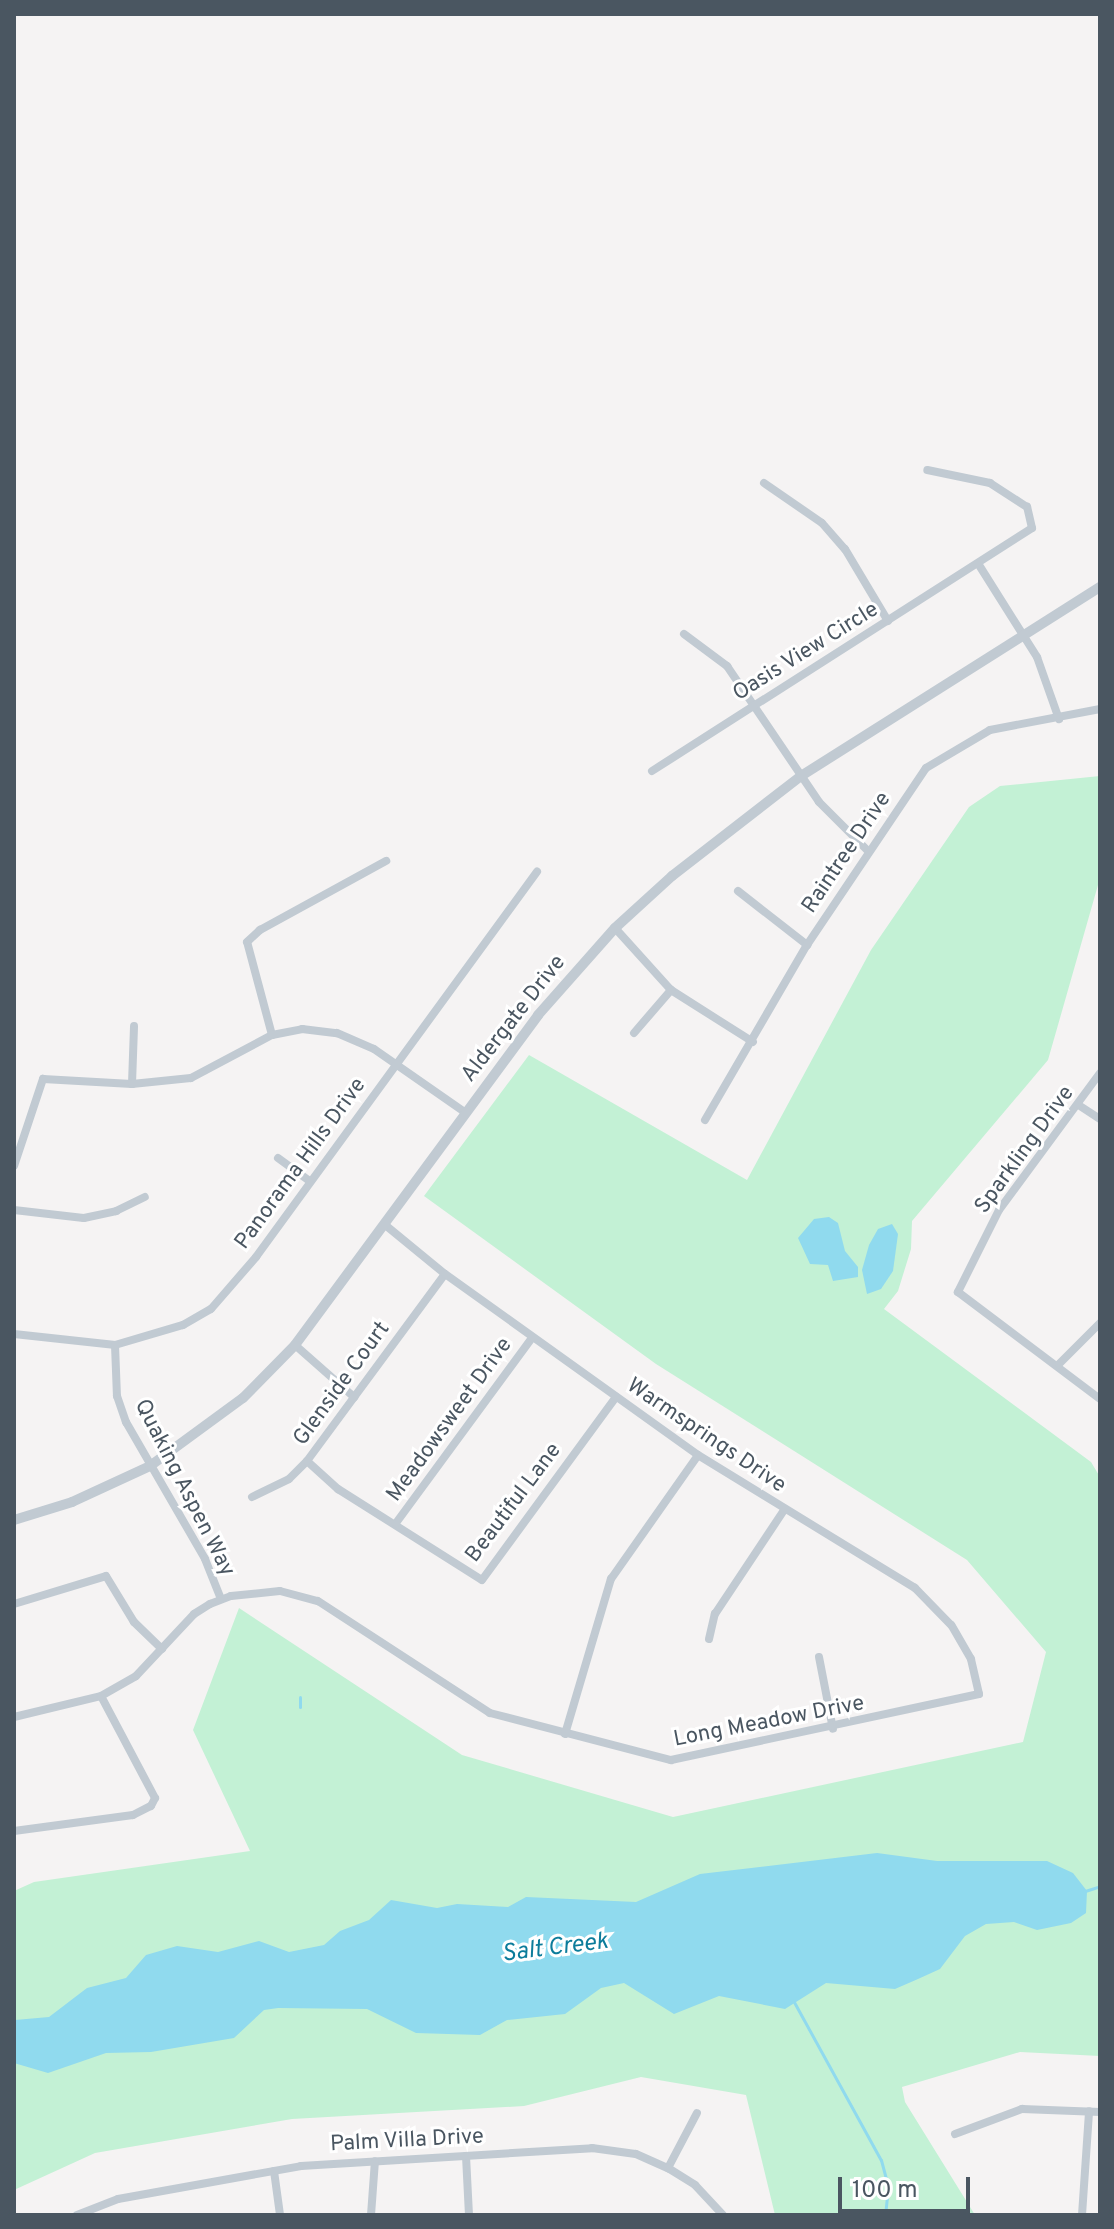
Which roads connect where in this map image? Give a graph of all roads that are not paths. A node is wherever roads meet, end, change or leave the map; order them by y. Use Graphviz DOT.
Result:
graph roads {
  1 [pos="927,470"];
  2 [pos="764,483"];
  3 [pos="979,565"];
  4 [pos="1100,587"];
  5 [pos="888,621"];
  6 [pos="684,634"];
  7 [pos="1022,636"];
  8 [pos="754,706"];
  9 [pos="1100,709"];
  10 [pos="1059,719"];
  11 [pos="652,771"];
  12 [pos="801,776"];
  13 [pos="868,851"];
  14 [pos="386,861"];
  15 [pos="537,871"];
  16 [pos="738,891"];
  17 [pos="615,928"];
  18 [pos="807,945"];
  19 [pos="671,990"];
  20 [pos="134,1026"];
  21 [pos="634,1033"];
  22 [pos="272,1035"];
  23 [pos="753,1042"];
  24 [pos="398,1064"];
  25 [pos="1100,1073"];
  26 [pos="132,1084"];
  27 [pos="1080,1106"];
  28 [pos="466,1113"];
  29 [pos="1100,1119"];
  30 [pos="705,1120"];
  31 [pos="278,1158"];
  32 [pos="14,1166"];
  33 [pos="310,1181"];
  34 [pos="145,1197"];
  35 [pos="14,1210"];
  36 [pos="384,1224"];
  37 [pos="445,1274"];
  38 [pos="1100,1323"];
  39 [pos="14,1334"];
  40 [pos="532,1338"];
  41 [pos="115,1345"];
  42 [pos="295,1345"];
  43 [pos="1059,1364"];
  44 [pos="354,1397"];
  45 [pos="616,1397"];
  46 [pos="1100,1399"];
  47 [pos="698,1455"];
  48 [pos="307,1461"];
  49 [pos="150,1466"];
  50 [pos="252,1497"];
  51 [pos="784,1510"];
  52 [pos="14,1520"];
  53 [pos="396,1523"];
  54 [pos="221,1599"];
  55 [pos="14,1604"];
  56 [pos="709,1639"];
  57 [pos="162,1649"];
  58 [pos="819,1657"];
  59 [pos="979,1694"];
  60 [pos="101,1696"];
  61 [pos="14,1717"];
  62 [pos="833,1729"];
  63 [pos="565,1734"];
  64 [pos="14,1831"];
  65 [pos="1089,2111"];
  66 [pos="1100,2112"];
  67 [pos="697,2113"];
  68 [pos="955,2134"];
  69 [pos="466,2156"];
  70 [pos="375,2161"];
  71 [pos="668,2168"];
  72 [pos="274,2171"];
  73 [pos="77,2215"];
  74 [pos="280,2215"];
  75 [pos="371,2215"];
  76 [pos="469,2215"];
  77 [pos="723,2215"];
  78 [pos="1082,2215"];
  1 -- 3 [label="street, Oasis View Circle"];
  2 -- 5 [label="street"];
  3 -- 5 [label="street, Oasis View Circle"];
  3 -- 7 [label="street"];
  4 -- 7 [label="street, Aldergate Drive"];
  5 -- 8 [label="street, Oasis View Circle"];
  6 -- 8 [label="street"];
  7 -- 10 [label="street"];
  7 -- 12 [label="street, Aldergate Drive"];
  8 -- 11 [label="street, Oasis View Circle"];
  8 -- 12 [label="street"];
  9 -- 10 [label="street, Raintree Drive"];
  10 -- 13 [label="street, Raintree Drive"];
  12 -- 13 [label="street"];
  12 -- 17 [label="street, Aldergate Drive"];
  13 -- 18 [label="street, Raintree Drive"];
  14 -- 22 [label="street"];
  15 -- 24 [label="street, Panorama Hills Drive"];
  16 -- 18 [label="street"];
  17 -- 19 [label="street"];
  17 -- 28 [label="street, Aldergate Drive"];
  18 -- 23 [label="street, Raintree Drive"];
  19 -- 21 [label="street"];
  19 -- 23 [label="street"];
  20 -- 26 [label="street"];
  22 -- 24 [label="street"];
  22 -- 26 [label="street"];
  23 -- 30 [label="street, Raintree Drive"];
  24 -- 28 [label="street"];
  24 -- 33 [label="street, Panorama Hills Drive"];
  25 -- 27 [label="street, Sparkling Drive"];
  26 -- 32 [label="street"];
  27 -- 29 [label="street"];
  27 -- 43 [label="street, Sparkling Drive"];
  28 -- 36 [label="street, Aldergate Drive"];
  31 -- 33 [label="street"];
  33 -- 41 [label="street, Panorama Hills Drive"];
  34 -- 35 [label="street"];
  36 -- 37 [label="street, Warmsprings Drive"];
  36 -- 42 [label="street, Aldergate Drive"];
  37 -- 40 [label="street, Warmsprings Drive"];
  37 -- 44 [label="street, Glenside Court"];
  38 -- 43 [label="street"];
  39 -- 41 [label="street, Panorama Hills Drive"];
  40 -- 45 [label="street, Warmsprings Drive"];
  40 -- 53 [label="street, Meadowsweet Drive"];
  41 -- 49 [label="street, Quaking Aspen Way"];
  42 -- 44 [label="street"];
  42 -- 49 [label="street, Aldergate Drive"];
  43 -- 46 [label="street"];
  44 -- 48 [label="street, Glenside Court"];
  45 -- 47 [label="street, Warmsprings Drive"];
  45 -- 53 [label="street, Beautiful Lane"];
  47 -- 51 [label="street, Warmsprings Drive"];
  47 -- 63 [label="street"];
  48 -- 50 [label="street, Glenside Court"];
  48 -- 53 [label="street, Beautiful Lane"];
  49 -- 52 [label="street, Aldergate Drive"];
  49 -- 54 [label="street, Quaking Aspen Way"];
  51 -- 56 [label="street"];
  51 -- 59 [label="street, Warmsprings Drive"];
  54 -- 57 [label="street"];
  54 -- 63 [label="street, Long Meadow Drive"];
  55 -- 57 [label="street"];
  57 -- 60 [label="street"];
  58 -- 62 [label="street"];
  59 -- 62 [label="street, Long Meadow Drive"];
  60 -- 61 [label="street"];
  60 -- 64 [label="street"];
  62 -- 63 [label="street, Long Meadow Drive"];
  65 -- 66 [label="street"];
  65 -- 68 [label="street"];
  65 -- 78 [label="street"];
  67 -- 71 [label="street"];
  69 -- 70 [label="street, Palm Villa Drive"];
  69 -- 71 [label="street, Palm Villa Drive"];
  69 -- 76 [label="street"];
  70 -- 72 [label="street, Palm Villa Drive"];
  70 -- 75 [label="street"];
  71 -- 77 [label="street, Palm Villa Drive"];
  72 -- 73 [label="street, Palm Villa Drive"];
  72 -- 74 [label="street"];
}
